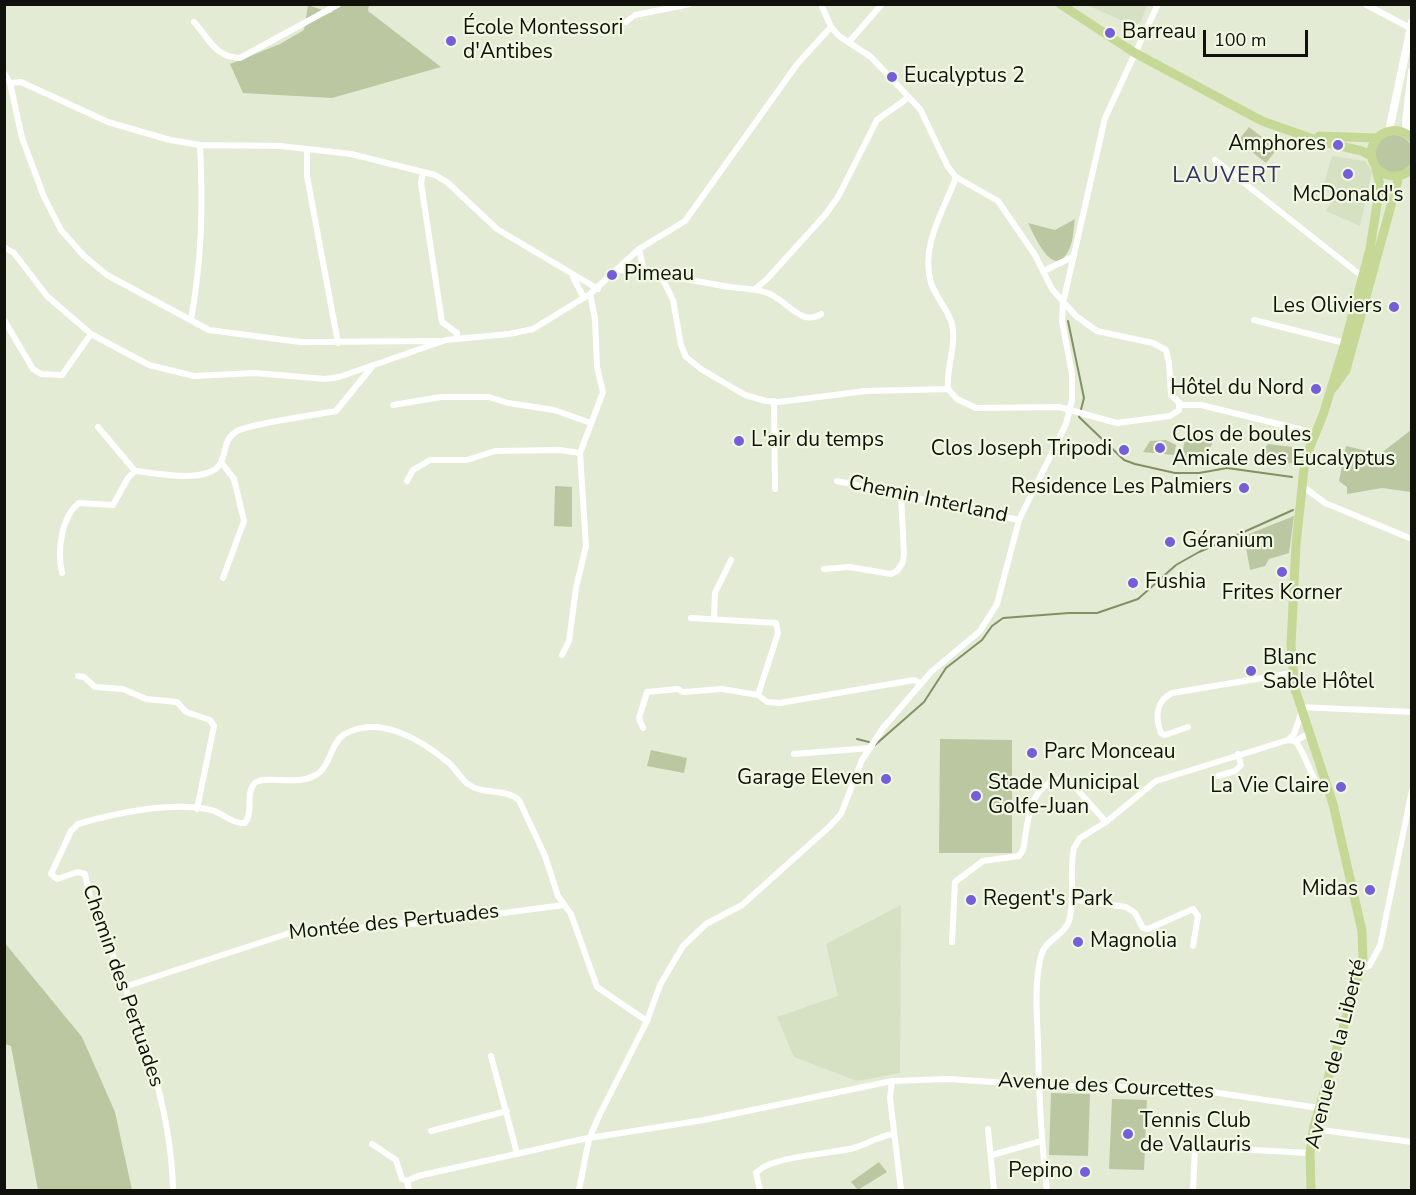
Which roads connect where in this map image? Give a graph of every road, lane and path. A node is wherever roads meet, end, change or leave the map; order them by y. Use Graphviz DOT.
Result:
graph roads {
  1 [pos="339,4"];
  2 [pos="690,4"];
  3 [pos="821,4"];
  4 [pos="882,4"];
  5 [pos="1060,4"];
  6 [pos="1158,4"];
  7 [pos="1365,4"];
  8 [pos="194,22"];
  9 [pos="626,22"];
  10 [pos="1411,26"];
  11 [pos="831,27"];
  12 [pos="849,42"];
  13 [pos="1136,50"];
  14 [pos="1408,53"];
  15 [pos="1412,71"];
  16 [pos="4,73"];
  17 [pos="1411,76"];
  18 [pos="10,83"];
  19 [pos="909,97"];
  20 [pos="1389,131"];
  21 [pos="1305,135"];
  22 [pos="1409,136"];
  23 [pos="1376,138"];
  24 [pos="200,145"];
  25 [pos="307,150"];
  26 [pos="1371,156"];
  27 [pos="1215,160"];
  28 [pos="1376,169"];
  29 [pos="1412,169"];
  30 [pos="423,172"];
  31 [pos="1399,176"];
  32 [pos="956,177"];
  33 [pos="4,247"];
  34 [pos="639,249"];
  35 [pos="1074,256"];
  36 [pos="616,270"];
  37 [pos="644,271"];
  38 [pos="1044,272"];
  39 [pos="573,276"];
  40 [pos="661,276"];
  41 [pos="1363,277"];
  42 [pos="767,279"];
  43 [pos="598,289"];
  44 [pos="755,289"];
  45 [pos="770,294"];
  46 [pos="587,296"];
  47 [pos="1063,303"];
  48 [pos="821,314"];
  49 [pos="4,320"];
  50 [pos="191,320"];
  51 [pos="1254,320"];
  52 [pos="91,334"];
  53 [pos="458,339"];
  54 [pos="446,340"];
  55 [pos="1345,343"];
  56 [pos="338,344"];
  57 [pos="371,367"];
  58 [pos="948,389"];
  59 [pos="1329,392"];
  60 [pos="774,401"];
  61 [pos="1179,403"];
  62 [pos="393,405"];
  63 [pos="1074,410"];
  64 [pos="591,423"];
  65 [pos="98,427"];
  66 [pos="1315,433"];
  67 [pos="580,453"];
  68 [pos="221,462"];
  69 [pos="135,471"];
  70 [pos="407,481"];
  71 [pos="837,481"];
  72 [pos="1301,485"];
  73 [pos="775,489"];
  74 [pos="901,495"];
  75 [pos="1018,520"];
  76 [pos="1412,539"];
  77 [pos="730,560"];
  78 [pos="824,569"];
  79 [pos="62,573"];
  80 [pos="223,578"];
  81 [pos="691,618"];
  82 [pos="714,619"];
  83 [pos="562,655"];
  84 [pos="1292,673"];
  85 [pos="78,676"];
  86 [pos="920,683"];
  87 [pos="758,695"];
  88 [pos="1300,711"];
  89 [pos="1412,712"];
  90 [pos="1188,727"];
  91 [pos="643,728"];
  92 [pos="1308,734"];
  93 [pos="1292,738"];
  94 [pos="870,748"];
  95 [pos="794,754"];
  96 [pos="1238,754"];
  97 [pos="1218,776"];
  98 [pos="1412,790"];
  99 [pos="1328,791"];
  100 [pos="197,809"];
  101 [pos="1106,822"];
  102 [pos="1071,899"];
  103 [pos="564,905"];
  104 [pos="952,942"];
  105 [pos="1193,946"];
  106 [pos="1362,968"];
  107 [pos="124,987"];
  108 [pos="646,1021"];
  109 [pos="490,1056"];
  110 [pos="892,1081"];
  111 [pos="1039,1085"];
  112 [pos="1319,1108"];
  113 [pos="507,1111"];
  114 [pos="988,1129"];
  115 [pos="1314,1129"];
  116 [pos="430,1131"];
  117 [pos="893,1134"];
  118 [pos="590,1139"];
  119 [pos="1041,1141"];
  120 [pos="1412,1142"];
  121 [pos="372,1144"];
  122 [pos="517,1153"];
  123 [pos="1310,1153"];
  124 [pos="992,1155"];
  125 [pos="407,1181"];
  126 [pos="173,1191"];
  127 [pos="409,1191"];
  128 [pos="579,1191"];
  129 [pos="760,1191"];
  130 [pos="901,1191"];
  131 [pos="994,1191"];
  132 [pos="1047,1191"];
  133 [pos="1193,1191"];
  134 [pos="1311,1191"];
  1 -- 8 [label="street"];
  2 -- 9 [label="street"];
  3 -- 11 [label="street"];
  4 -- 12 [label="street"];
  5 -- 13 [label="main road"];
  6 -- 13 [label="street"];
  7 -- 10 [label="street"];
  10 -- 14 [label="main road"];
  11 -- 12 [label="street"];
  11 -- 34 [label="street"];
  12 -- 19 [label="street"];
  13 -- 21 [label="main road"];
  13 -- 35 [label="street"];
  14 -- 20 [label="main road"];
  15 -- 17 [label="main road"];
  16 -- 18 [label="street"];
  17 -- 22 [label="main road"];
  18 -- 24 [label="street"];
  18 -- 50 [label="street"];
  19 -- 32 [label="street"];
  19 -- 42 [label="street"];
  20 -- 22 [label="main road"];
  20 -- 23 [label="main road"];
  21 -- 23 [label="main road"];
  21 -- 26 [label="main road"];
  23 -- 26 [label="main road"];
  24 -- 25 [label="street"];
  24 -- 50 [label="street"];
  25 -- 30 [label="street"];
  25 -- 56 [label="street"];
  26 -- 28 [label="main road, Avenue de la Liberté"];
  27 -- 41 [label="street"];
  28 -- 31 [label="main road"];
  28 -- 41 [label="main road, Avenue de la Liberté"];
  29 -- 31 [label="main road"];
  30 -- 39 [label="street"];
  30 -- 53 [label="street"];
  31 -- 59 [label="main road"];
  32 -- 38 [label="street"];
  32 -- 58 [label="street"];
  33 -- 52 [label="street"];
  34 -- 36 [label="street"];
  34 -- 37 [label="street"];
  35 -- 38 [label="street"];
  35 -- 47 [label="street"];
  36 -- 37 [label="street"];
  36 -- 43 [label="street"];
  37 -- 40 [label="street"];
  38 -- 47 [label="street"];
  39 -- 43 [label="street"];
  39 -- 46 [label="street"];
  40 -- 44 [label="street"];
  40 -- 60 [label="street"];
  41 -- 55 [label="main road, Avenue de la Liberté"];
  42 -- 44 [label="street"];
  42 -- 45 [label="street"];
  43 -- 46 [label="street"];
  44 -- 45 [label="street"];
  45 -- 48 [label="street"];
  46 -- 53 [label="street"];
  46 -- 64 [label="street"];
  47 -- 61 [label="street"];
  47 -- 63 [label="street"];
  49 -- 52 [label="street"];
  50 -- 56 [label="street"];
  51 -- 55 [label="street"];
  52 -- 57 [label="street"];
  53 -- 54 [label="street"];
  54 -- 56 [label="street"];
  54 -- 57 [label="street"];
  55 -- 59 [label="main road, Avenue de la Liberté"];
  57 -- 68 [label="street"];
  58 -- 60 [label="street"];
  58 -- 63 [label="street"];
  59 -- 66 [label="main road, Avenue de la Liberté"];
  60 -- 73 [label="street"];
  61 -- 63 [label="street"];
  61 -- 66 [label="street"];
  62 -- 64 [label="street"];
  63 -- 75 [label="street"];
  64 -- 67 [label="street"];
  65 -- 69 [label="street"];
  66 -- 72 [label="main road, Avenue de la Liberté"];
  67 -- 70 [label="street"];
  67 -- 83 [label="street"];
  68 -- 69 [label="street"];
  68 -- 80 [label="street"];
  69 -- 79 [label="street"];
  71 -- 74 [label="street, Chemin Interland"];
  72 -- 76 [label="street"];
  72 -- 84 [label="main road, Avenue de la Liberté"];
  74 -- 75 [label="street, Chemin Interland"];
  74 -- 78 [label="street"];
  75 -- 86 [label="street"];
  77 -- 82 [label="street"];
  81 -- 82 [label="street"];
  82 -- 87 [label="street"];
  84 -- 88 [label="main road, Avenue de la Liberté"];
  84 -- 90 [label="street"];
  85 -- 100 [label="street"];
  86 -- 87 [label="street"];
  86 -- 94 [label="street"];
  87 -- 91 [label="street"];
  88 -- 89 [label="street"];
  88 -- 92 [label="main road, Avenue de la Liberté"];
  88 -- 93 [label="street"];
  92 -- 93 [label="street"];
  92 -- 99 [label="main road, Avenue de la Liberté"];
  93 -- 96 [label="street"];
  93 -- 99 [label="street"];
  94 -- 95 [label="street"];
  94 -- 108 [label="street"];
  96 -- 97 [label="street"];
  96 -- 101 [label="street"];
  98 -- 106 [label="street"];
  99 -- 106 [label="main road, Avenue de la Liberté"];
  100 -- 103 [label="street, Chemin des Pertuades"];
  100 -- 107 [label="street, Chemin des Pertuades"];
  101 -- 102 [label="street"];
  101 -- 104 [label="street"];
  102 -- 105 [label="street"];
  102 -- 111 [label="street"];
  103 -- 107 [label="street, Montée des Pertuades"];
  103 -- 108 [label="street, Chemin des Pertuades"];
  106 -- 112 [label="main road, Avenue de la Liberté"];
  107 -- 126 [label="street, Chemin des Pertuades"];
  108 -- 118 [label="street"];
  109 -- 113 [label="street"];
  110 -- 111 [label="street, Avenue des Courcettes"];
  110 -- 117 [label="street"];
  110 -- 118 [label="street, Avenue des Courcettes"];
  111 -- 112 [label="street, Avenue des Courcettes"];
  111 -- 119 [label="street"];
  112 -- 115 [label="main road, Avenue de la Liberté"];
  113 -- 116 [label="street"];
  113 -- 122 [label="street"];
  114 -- 124 [label="street"];
  115 -- 120 [label="street"];
  115 -- 123 [label="main road, Avenue de la Liberté"];
  117 -- 129 [label="street"];
  117 -- 130 [label="street"];
  118 -- 122 [label="street, Avenue des Courcettes"];
  118 -- 128 [label="street"];
  119 -- 124 [label="street"];
  119 -- 132 [label="street"];
  121 -- 125 [label="street"];
  122 -- 125 [label="street, Avenue des Courcettes"];
  123 -- 133 [label="street"];
  123 -- 134 [label="main road, Avenue de la Liberté"];
  124 -- 131 [label="street"];
  125 -- 127 [label="street"];
}
